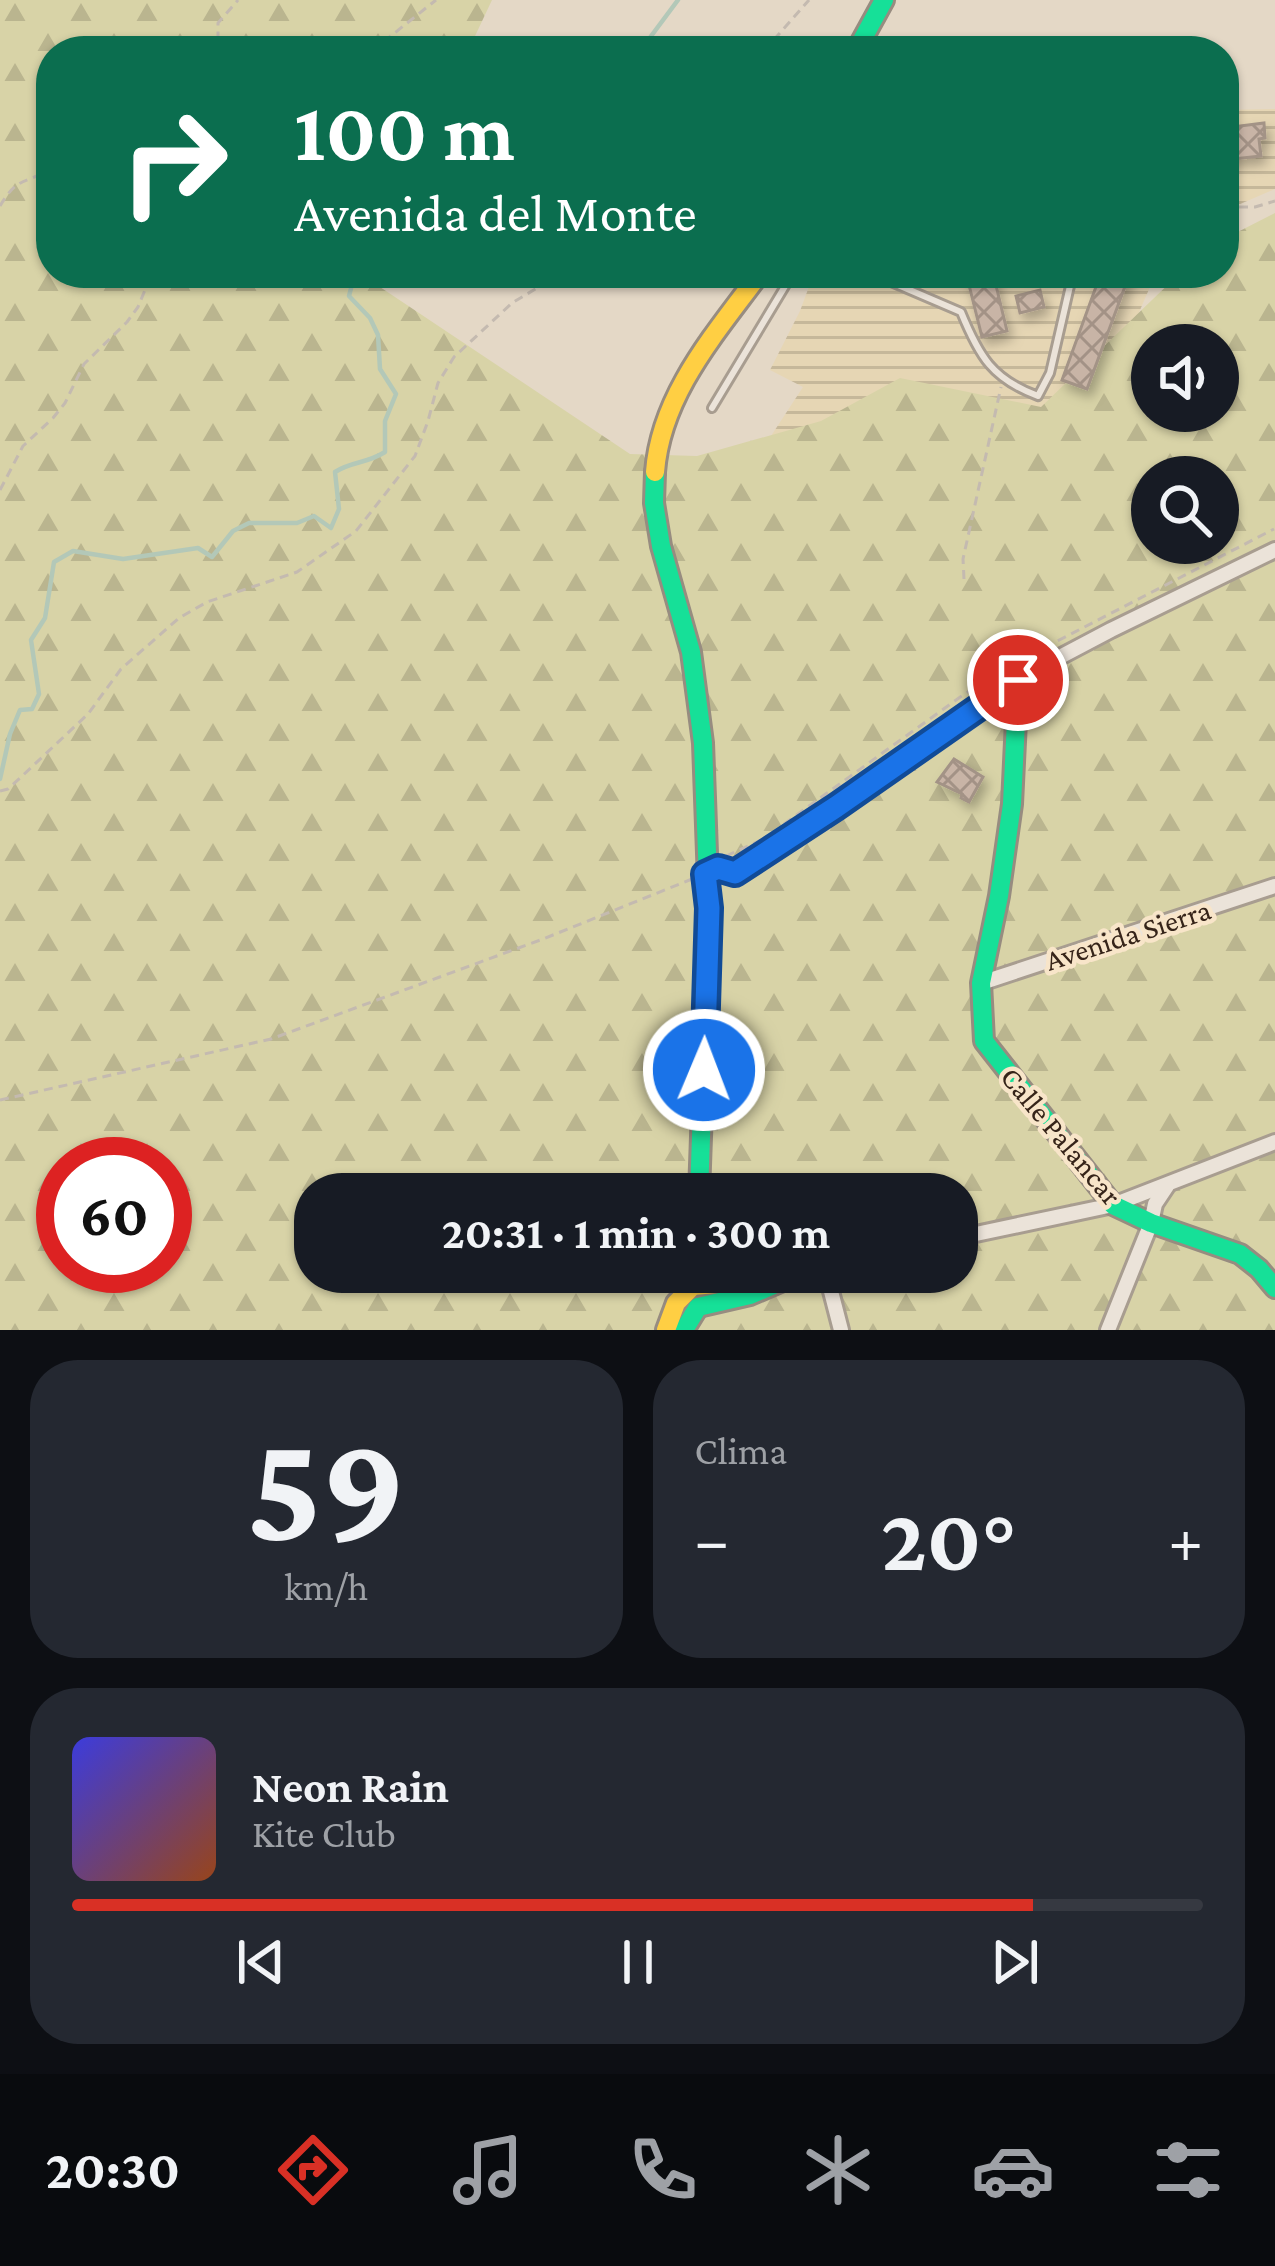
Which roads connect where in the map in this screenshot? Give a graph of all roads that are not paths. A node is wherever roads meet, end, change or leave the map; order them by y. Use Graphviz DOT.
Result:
graph roads {
  1 [pos="884,0"];
  2 [pos="864,36"];
  3 [pos="749,288"];
  4 [pos="784,288"];
  5 [pos="905,288"];
  6 [pos="1070,288"];
  7 [pos="712,408"];
  8 [pos="1275,550"];
  9 [pos="1018,680"];
  10 [pos="705,874"];
  11 [pos="1275,886"];
  12 [pos="981,983"];
  13 [pos="1275,1142"];
  14 [pos="695,1173"];
  15 [pos="697,1173"];
  16 [pos="1167,1186"];
  17 [pos="1113,1205"];
  18 [pos="1151,1223"];
  19 [pos="978,1234"];
  20 [pos="1275,1288"];
  21 [pos="692,1293"];
  22 [pos="696,1293"];
  23 [pos="831,1293"];
  24 [pos="667,1330"];
  25 [pos="684,1330"];
  26 [pos="841,1330"];
  27 [pos="1108,1330"];
  1 -- 2 [label="main road"];
  3 -- 10 [label="main road"];
  4 -- 7 [label="lane"];
  5 -- 6 [label="lane"];
  8 -- 9 [label="street"];
  9 -- 10 [label="street"];
  9 -- 12 [label="main road, Calle Palancar"];
  10 -- 14 [label="main road"];
  10 -- 15 [label="main road"];
  11 -- 12 [label="street, Avenida Sierra"];
  12 -- 17 [label="main road, Calle Palancar"];
  13 -- 16 [label="street"];
  16 -- 17 [label="street"];
  16 -- 18 [label="street"];
  17 -- 18 [label="main road, Calle Palancar"];
  17 -- 19 [label="street"];
  18 -- 20 [label="main road, Calle Palancar"];
  18 -- 27 [label="street"];
  21 -- 24 [label="main road"];
  22 -- 25 [label="main road"];
  23 -- 26 [label="street"];
}
